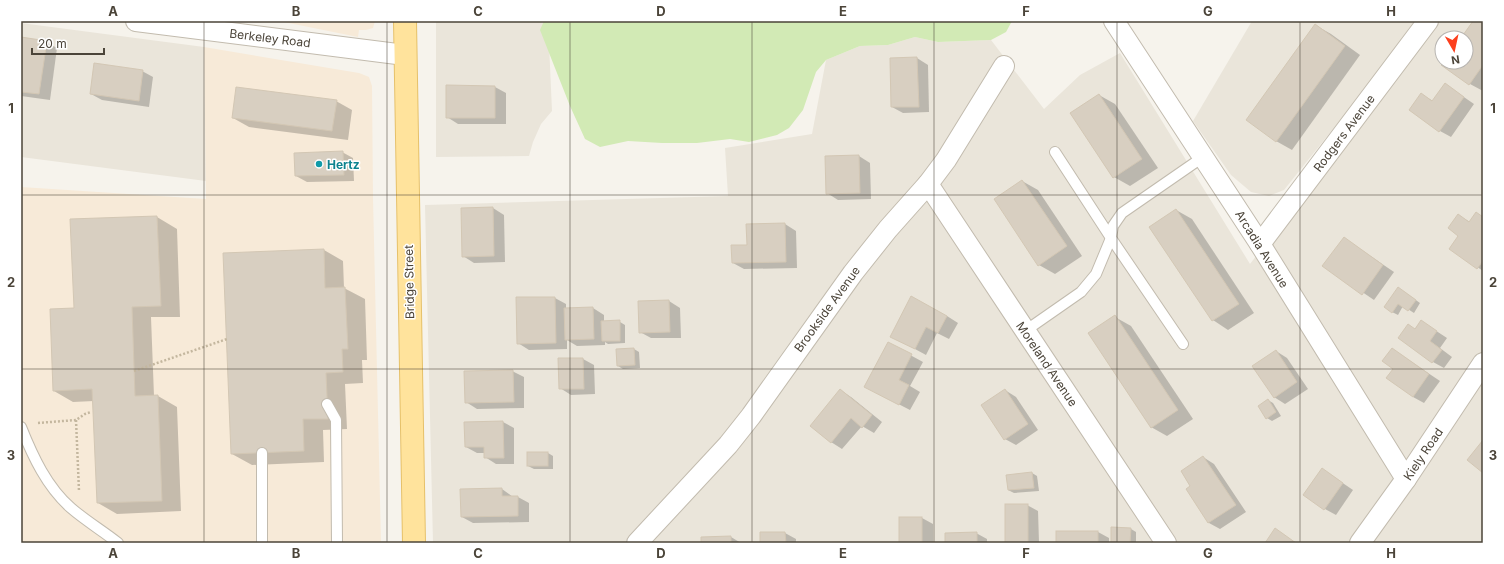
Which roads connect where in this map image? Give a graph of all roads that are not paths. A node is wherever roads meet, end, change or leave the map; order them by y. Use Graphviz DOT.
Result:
graph roads {
  1 [pos="136,21"];
  2 [pos="405,21"];
  3 [pos="1114,21"];
  4 [pos="1428,21"];
  5 [pos="405,55"];
  6 [pos="1004,66"];
  7 [pos="1055,152"];
  8 [pos="1203,157"];
  9 [pos="928,184"];
  10 [pos="1111,238"];
  11 [pos="1260,244"];
  12 [pos="1025,331"];
  13 [pos="1182,344"];
  14 [pos="1483,363"];
  15 [pos="327,404"];
  16 [pos="21,427"];
  17 [pos="262,452"];
  18 [pos="1406,479"];
  19 [pos="118,543"];
  20 [pos="262,543"];
  21 [pos="337,543"];
  22 [pos="414,543"];
  23 [pos="637,543"];
  24 [pos="1166,543"];
  25 [pos="1360,543"];
  1 -- 5 [label="street, Berkeley Road"];
  2 -- 5 [label="main road, Bridge Street"];
  3 -- 8 [label="street, Arcadia Avenue"];
  4 -- 11 [label="street, Rodgers Avenue"];
  5 -- 22 [label="main road, Bridge Street"];
  6 -- 9 [label="street, Brookside Avenue"];
  7 -- 10 [label="lane"];
  8 -- 10 [label="lane"];
  8 -- 11 [label="street, Arcadia Avenue"];
  9 -- 12 [label="street, Moreland Avenue"];
  9 -- 23 [label="street, Brookside Avenue"];
  10 -- 12 [label="lane"];
  10 -- 13 [label="lane"];
  11 -- 18 [label="street, Arcadia Avenue"];
  12 -- 24 [label="street, Moreland Avenue"];
  14 -- 18 [label="street, Kiely Road"];
  15 -- 21 [label="lane"];
  16 -- 19 [label="lane"];
  17 -- 20 [label="lane"];
  18 -- 25 [label="street, Kiely Road"];
}
